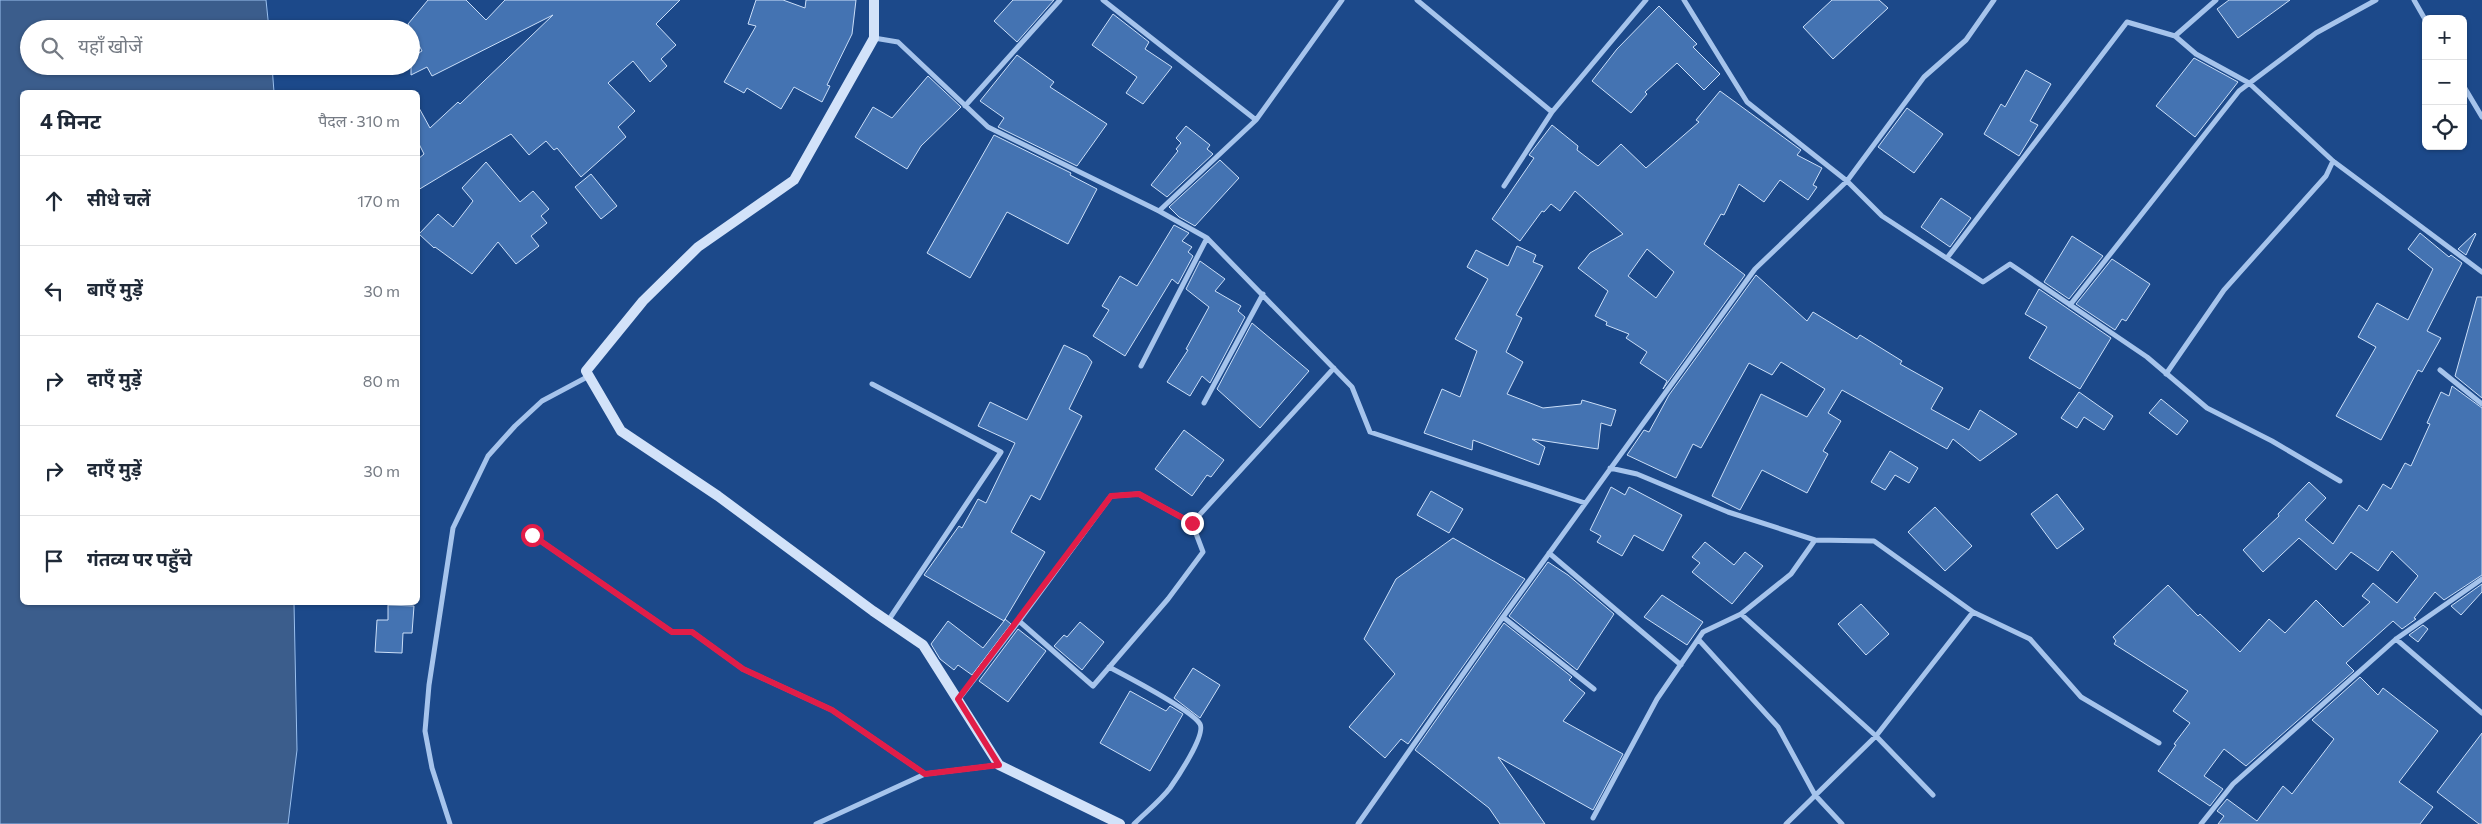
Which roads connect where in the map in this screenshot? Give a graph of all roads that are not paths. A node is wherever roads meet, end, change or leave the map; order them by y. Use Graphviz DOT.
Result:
graph roads {
  1 [pos="874,0"];
  2 [pos="1060,0"];
  3 [pos="1103,0"];
  4 [pos="1342,0"];
  5 [pos="1417,0"];
  6 [pos="1646,0"];
  7 [pos="1684,0"];
  8 [pos="1994,0"];
  9 [pos="2216,0"];
  10 [pos="2376,0"];
  11 [pos="2414,0"];
  12 [pos="2423,15"];
  13 [pos="2175,36"];
  14 [pos="874,38"];
  15 [pos="2249,83"];
  16 [pos="2467,92"];
  17 [pos="965,106"];
  18 [pos="1552,112"];
  19 [pos="2482,117"];
  20 [pos="1256,120"];
  21 [pos="2333,161"];
  22 [pos="1847,181"];
  23 [pos="1504,186"];
  24 [pos="1159,210"];
  25 [pos="1207,238"];
  26 [pos="1946,258"];
  27 [pos="2482,272"];
  28 [pos="1263,294"];
  29 [pos="2070,305"];
  30 [pos="1141,366"];
  31 [pos="1334,368"];
  32 [pos="2440,370"];
  33 [pos="2166,374"];
  34 [pos="589,376"];
  35 [pos="872,384"];
  36 [pos="1204,403"];
  37 [pos="2482,404"];
  38 [pos="1610,468"];
  39 [pos="2340,481"];
  40 [pos="1585,503"];
  41 [pos="1192,523"];
  42 [pos="532,535"];
  43 [pos="1815,540"];
  44 [pos="1549,553"];
  45 [pos="2482,579"];
  46 [pos="1973,612"];
  47 [pos="1741,614"];
  48 [pos="1503,617"];
  49 [pos="888,621"];
  50 [pos="1019,621"];
  51 [pos="1698,639"];
  52 [pos="2396,639"];
  53 [pos="1681,664"];
  54 [pos="1109,667"];
  55 [pos="1594,689"];
  56 [pos="958,699"];
  57 [pos="2482,713"];
  58 [pos="1876,736"];
  59 [pos="2159,743"];
  60 [pos="999,765"];
  61 [pos="925,774"];
  62 [pos="1815,795"];
  63 [pos="1934,795"];
  64 [pos="1593,818"];
  65 [pos="450,824"];
  66 [pos="816,824"];
  67 [pos="1120,824"];
  68 [pos="1134,824"];
  69 [pos="1358,824"];
  70 [pos="1786,824"];
  71 [pos="1842,824"];
  72 [pos="2201,824"];
  1 -- 14 [label="street"];
  2 -- 17 [label="street"];
  3 -- 20 [label="street"];
  4 -- 20 [label="street"];
  5 -- 18 [label="street"];
  6 -- 18 [label="street"];
  7 -- 22 [label="street"];
  8 -- 22 [label="street"];
  9 -- 13 [label="street"];
  10 -- 15 [label="street"];
  11 -- 12 [label="street"];
  13 -- 15 [label="street"];
  13 -- 26 [label="street"];
  14 -- 17 [label="street"];
  14 -- 34 [label="street"];
  15 -- 21 [label="street"];
  15 -- 29 [label="street"];
  16 -- 19 [label="street"];
  17 -- 24 [label="street"];
  18 -- 23 [label="street"];
  20 -- 24 [label="street"];
  21 -- 27 [label="street"];
  21 -- 33 [label="street"];
  22 -- 26 [label="street"];
  22 -- 38 [label="street"];
  24 -- 25 [label="street"];
  25 -- 28 [label="street"];
  25 -- 30 [label="street"];
  26 -- 29 [label="street"];
  28 -- 31 [label="street"];
  28 -- 36 [label="street"];
  29 -- 33 [label="street"];
  31 -- 40 [label="street"];
  31 -- 41 [label="street"];
  32 -- 37 [label="street"];
  33 -- 39 [label="street"];
  34 -- 49 [label="street"];
  34 -- 65 [label="street"];
  35 -- 49 [label="street"];
  38 -- 40 [label="street"];
  38 -- 43 [label="street"];
  40 -- 44 [label="street"];
  41 -- 50 [label="street"];
  41 -- 54 [label="street"];
  42 -- 61 [label="street"];
  43 -- 46 [label="street"];
  43 -- 47 [label="street"];
  44 -- 48 [label="street"];
  44 -- 53 [label="street"];
  45 -- 52 [label="street"];
  46 -- 58 [label="street"];
  46 -- 59 [label="street"];
  47 -- 51 [label="street"];
  47 -- 58 [label="street"];
  48 -- 55 [label="street"];
  48 -- 69 [label="street"];
  49 -- 56 [label="street"];
  50 -- 54 [label="street"];
  50 -- 56 [label="street"];
  51 -- 53 [label="street"];
  51 -- 62 [label="street"];
  52 -- 57 [label="street"];
  52 -- 72 [label="street"];
  53 -- 64 [label="street"];
  54 -- 68 [label="street"];
  56 -- 60 [label="street"];
  58 -- 62 [label="street"];
  58 -- 63 [label="street"];
  60 -- 61 [label="street"];
  60 -- 67 [label="street"];
  61 -- 66 [label="street"];
  62 -- 70 [label="street"];
  62 -- 71 [label="street"];
}
